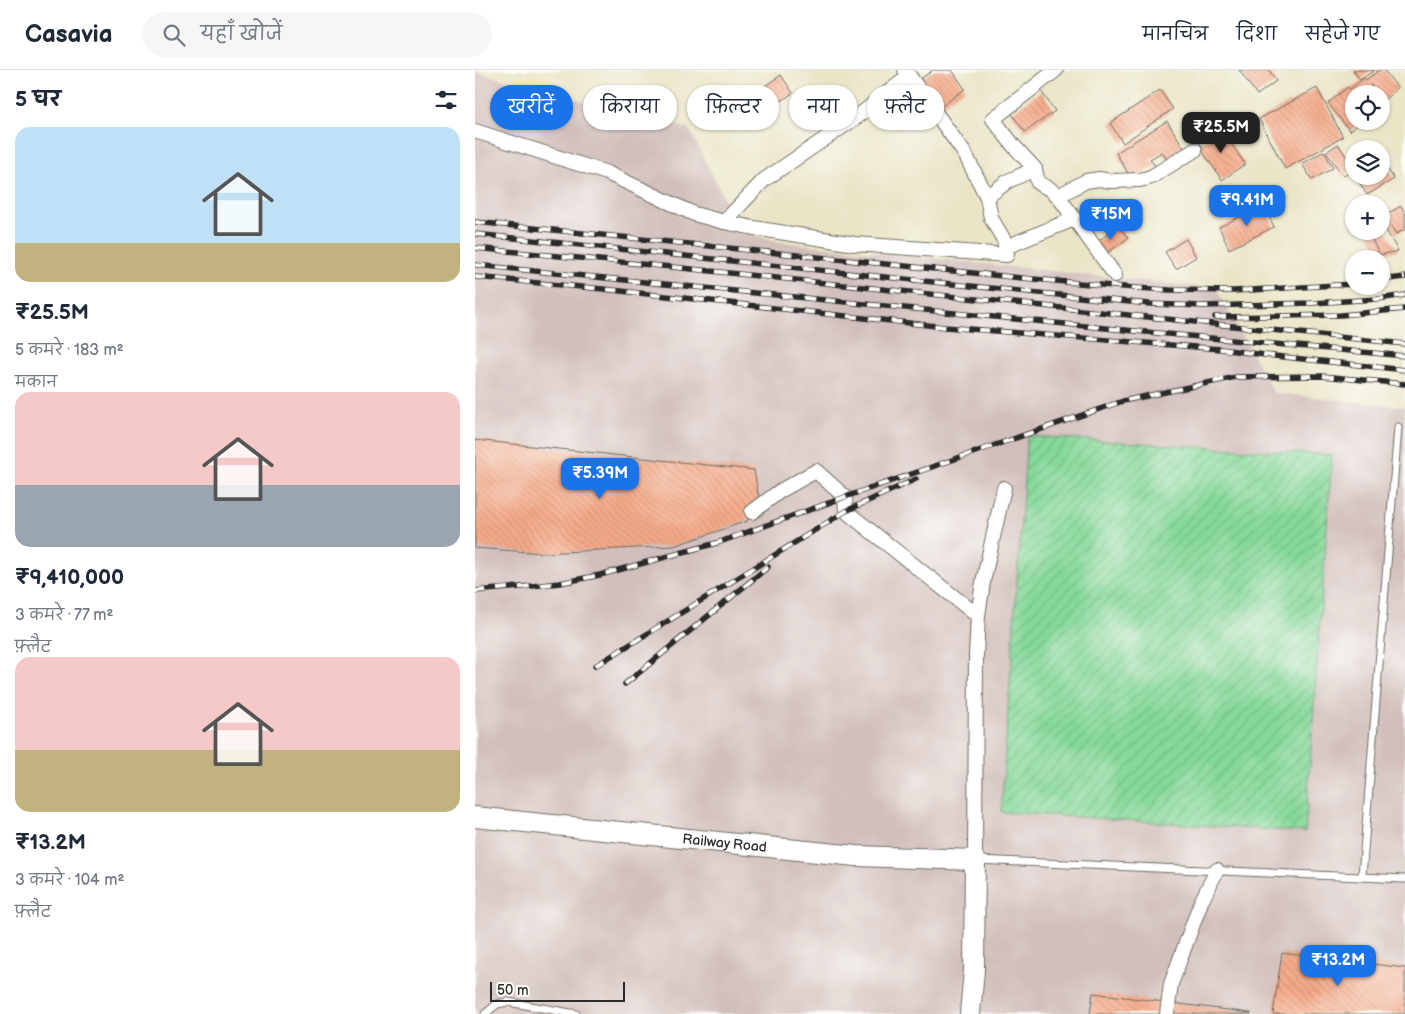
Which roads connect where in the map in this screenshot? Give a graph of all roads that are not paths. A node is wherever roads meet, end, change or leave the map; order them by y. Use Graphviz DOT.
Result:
graph roads {
  1 [pos="1056,70"];
  2 [pos="907,73"];
  3 [pos="475,131"];
  4 [pos="1195,150"];
  5 [pos="1035,169"];
  6 [pos="1058,196"];
  7 [pos="987,197"];
  8 [pos="1074,218"];
  9 [pos="724,222"];
  10 [pos="1006,247"];
  11 [pos="1115,275"];
  12 [pos="1397,427"];
  13 [pos="1004,488"];
  14 [pos="752,512"];
  15 [pos="978,616"];
  16 [pos="475,817"];
  17 [pos="975,860"];
  18 [pos="1217,870"];
  19 [pos="1362,876"];
  20 [pos="1405,879"];
  21 [pos="485,1014"];
  22 [pos="576,1014"];
  23 [pos="970,1014"];
  24 [pos="1167,1014"];
  1 -- 5 [label="street"];
  2 -- 7 [label="street"];
  2 -- 9 [label="street"];
  3 -- 9 [label="street"];
  4 -- 6 [label="street"];
  5 -- 6 [label="street"];
  5 -- 7 [label="street"];
  6 -- 8 [label="street"];
  7 -- 10 [label="street"];
  8 -- 10 [label="street"];
  8 -- 11 [label="street"];
  9 -- 10 [label="street"];
  12 -- 19 [label="lane"];
  13 -- 15 [label="street"];
  14 -- 15 [label="street"];
  15 -- 17 [label="street"];
  16 -- 17 [label="street, Railway Road"];
  17 -- 18 [label="lane"];
  17 -- 23 [label="street"];
  18 -- 19 [label="lane"];
  18 -- 24 [label="street"];
  19 -- 20 [label="lane"];
  21 -- 22 [label="lane"];
}
